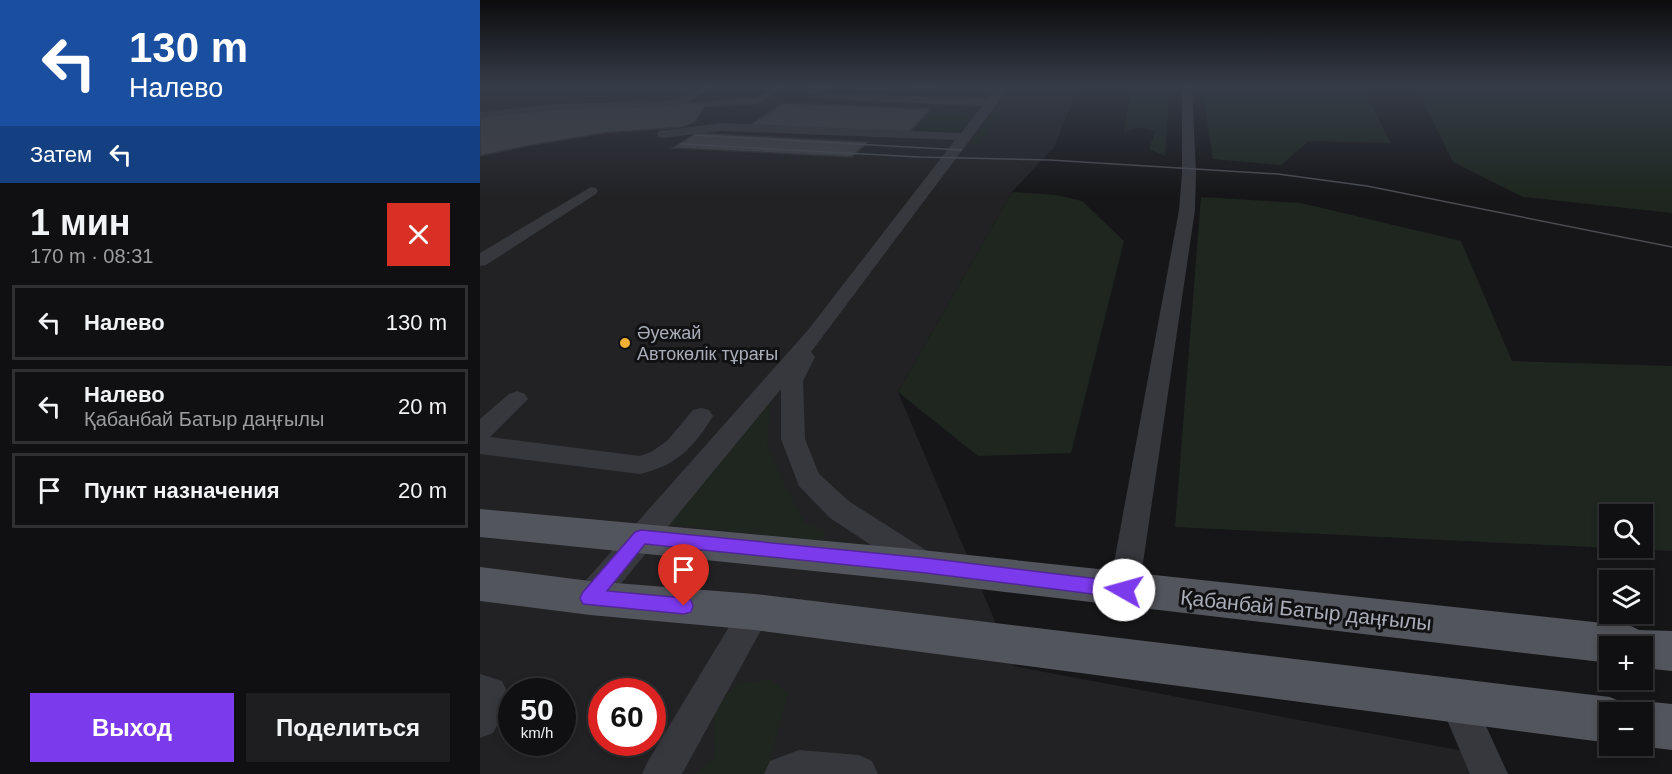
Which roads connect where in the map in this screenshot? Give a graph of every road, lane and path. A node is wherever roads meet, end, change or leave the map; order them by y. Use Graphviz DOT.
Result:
graph roads {
  1 [pos="976,123"];
  2 [pos="1188,123"];
  3 [pos="663,134"];
  4 [pos="966,136"];
  5 [pos="591,191"];
  6 [pos="480,261"];
  7 [pos="815,334"];
  8 [pos="517,399"];
  9 [pos="701,416"];
  10 [pos="480,433"];
  11 [pos="480,445"];
  12 [pos="480,523"];
  13 [pos="641,537"];
  14 [pos="926,565"];
  15 [pos="480,584"];
  16 [pos="1124,590"];
  17 [pos="590,598"];
  18 [pos="755,612"];
  19 [pos="1599,642"];
  20 [pos="1653,649"];
  21 [pos="1672,651"];
  22 [pos="480,691"];
  23 [pos="1457,701"];
  24 [pos="1599,719"];
  25 [pos="480,720"];
  26 [pos="1653,725"];
  27 [pos="1672,728"];
  28 [pos="661,774"];
  29 [pos="783,774"];
  30 [pos="855,774"];
  31 [pos="1489,774"];
  1 -- 4 [label="street"];
  2 -- 16 [label="street"];
  3 -- 4 [label="street"];
  4 -- 7 [label="street"];
  5 -- 6 [label="street"];
  7 -- 13 [label="street"];
  7 -- 14 [label="street"];
  8 -- 10 [label="street"];
  9 -- 11 [label="street"];
  12 -- 13 [label="main road, Қабанбай Батыр даңғылы"];
  13 -- 14 [label="main road, Қабанбай Батыр даңғылы"];
  13 -- 17 [label="street"];
  14 -- 16 [label="main road, Қабанбай Батыр даңғылы"];
  15 -- 17 [label="main road"];
  16 -- 19 [label="main road, Қабанбай Батыр даңғылы"];
  17 -- 18 [label="main road"];
  18 -- 23 [label="main road"];
  18 -- 28 [label="street"];
  20 -- 21 [label="main road"];
  22 -- 25 [label="street"];
  23 -- 24 [label="main road"];
  23 -- 31 [label="street"];
  26 -- 27 [label="main road"];
  29 -- 30 [label="street"];
}
